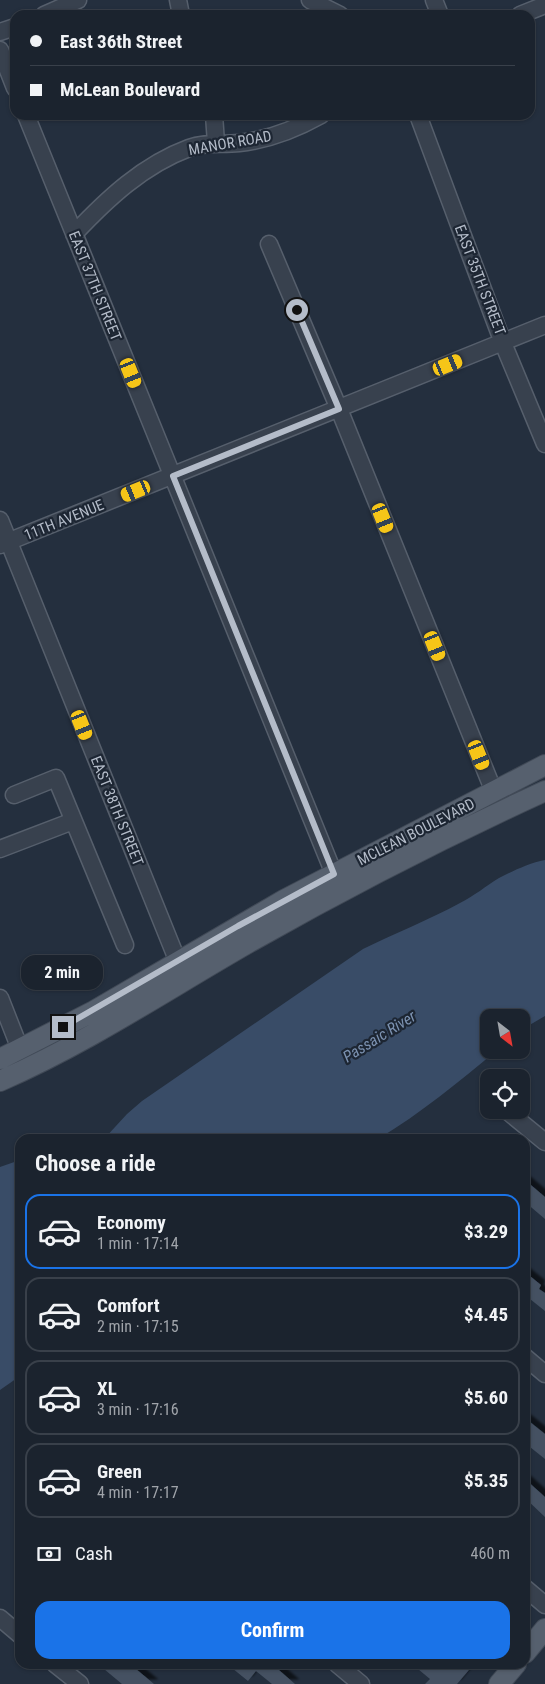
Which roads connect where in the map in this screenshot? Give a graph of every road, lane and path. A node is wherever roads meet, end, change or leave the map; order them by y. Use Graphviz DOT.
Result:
graph roads {
  1 [pos="78,0"];
  2 [pos="310,0"];
  3 [pos="545,5"];
  4 [pos="55,10"];
  5 [pos="330,10"];
  6 [pos="532,10"];
  7 [pos="0,50"];
  8 [pos="10,75"];
  9 [pos="28,120"];
  10 [pos="214,120"];
  11 [pos="313,120"];
  12 [pos="420,120"];
  13 [pos="216,144"];
  14 [pos="74,234"];
  15 [pos="269,244"];
  16 [pos="545,326"];
  17 [pos="503,343"];
  18 [pos="339,409"];
  19 [pos="545,444"];
  20 [pos="173,476"];
  21 [pos="0,520"];
  22 [pos="4,544"];
  23 [pos="545,765"];
  24 [pos="545,791"];
  25 [pos="494,792"];
  26 [pos="14,795"];
  27 [pos="74,820"];
  28 [pos="0,849"];
  29 [pos="334,874"];
  30 [pos="125,945"];
  31 [pos="178,962"];
  32 [pos="0,998"];
  33 [pos="20,1049"];
  34 [pos="0,1059"];
  35 [pos="0,1081"];
  36 [pos="517,1119"];
  37 [pos="545,1142"];
  38 [pos="530,1362"];
  39 [pos="545,1374"];
  40 [pos="530,1592"];
  41 [pos="545,1605"];
  42 [pos="0,1618"];
  43 [pos="545,1628"];
  44 [pos="15,1631"];
  45 [pos="530,1647"];
  46 [pos="61,1669"];
  47 [pos="343,1669"];
  48 [pos="512,1669"];
  49 [pos="80,1684"];
  50 [pos="362,1684"];
  51 [pos="499,1684"];
  1 -- 4 [label="street"];
  2 -- 5 [label="street"];
  3 -- 6 [label="street"];
  7 -- 8 [label="street"];
  9 -- 14 [label="street, EAST 37TH STREET"];
  10 -- 13 [label="street"];
  11 -- 13 [label="street, MANOR ROAD"];
  12 -- 17 [label="street, EAST 35TH STREET"];
  13 -- 14 [label="street, MANOR ROAD"];
  14 -- 20 [label="street, EAST 37TH STREET"];
  15 -- 18 [label="street"];
  16 -- 17 [label="street, 11TH AVENUE"];
  17 -- 18 [label="street, 11TH AVENUE"];
  17 -- 19 [label="street, EAST 35TH STREET"];
  18 -- 20 [label="street, 11TH AVENUE"];
  18 -- 25 [label="street"];
  20 -- 22 [label="street, 11TH AVENUE"];
  20 -- 29 [label="street, EAST 37TH STREET"];
  21 -- 22 [label="street, EAST 38TH STREET"];
  22 -- 31 [label="street, EAST 38TH STREET"];
  23 -- 25 [label="main road, MCLEAN BOULEVARD"];
  24 -- 35 [label="main road, MCLEAN BOULEVARD"];
  25 -- 29 [label="main road, MCLEAN BOULEVARD"];
  26 -- 27 [label="street"];
  27 -- 28 [label="street"];
  27 -- 30 [label="street"];
  29 -- 31 [label="main road, MCLEAN BOULEVARD"];
  31 -- 33 [label="main road, MCLEAN BOULEVARD"];
  32 -- 33 [label="street"];
  33 -- 34 [label="main road, MCLEAN BOULEVARD"];
  36 -- 37 [label="street"];
  38 -- 39 [label="street"];
  40 -- 41 [label="street"];
  42 -- 44 [label="street"];
  43 -- 45 [label="main road"];
  46 -- 49 [label="street"];
  47 -- 50 [label="street"];
  48 -- 51 [label="main road"];
}
